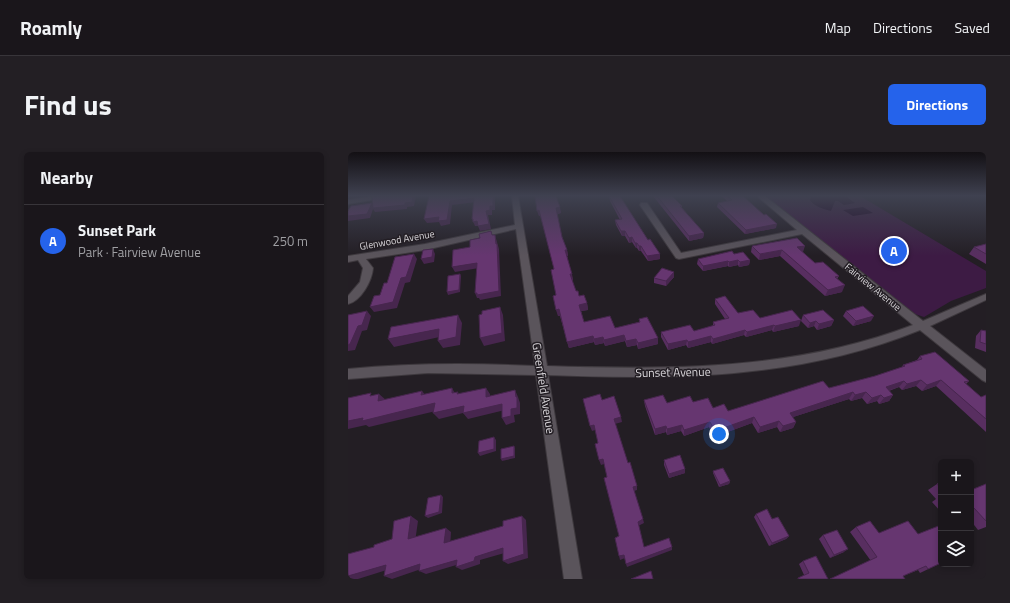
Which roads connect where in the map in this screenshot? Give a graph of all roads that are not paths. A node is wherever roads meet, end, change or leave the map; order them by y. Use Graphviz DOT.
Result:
graph roads {
  1 [pos="518,216"];
  2 [pos="651,216"];
  3 [pos="785,216"];
  4 [pos="520,226"];
  5 [pos="804,231"];
  6 [pos="361,258"];
  7 [pos="348,259"];
  8 [pos="986,297"];
  9 [pos="348,301"];
  10 [pos="922,326"];
  11 [pos="542,370"];
  12 [pos="348,374"];
  13 [pos="986,377"];
  14 [pos="574,579"];
  1 -- 4 [label="street, Greenfield Avenue"];
  2 -- 5 [label="street"];
  3 -- 5 [label="street, Fairview Avenue"];
  4 -- 6 [label="street, Glenwood Avenue"];
  4 -- 11 [label="street, Greenfield Avenue"];
  5 -- 10 [label="street, Fairview Avenue"];
  6 -- 7 [label="street, Glenwood Avenue"];
  6 -- 9 [label="street"];
  8 -- 10 [label="street, Sunset Avenue"];
  10 -- 11 [label="street, Sunset Avenue"];
  10 -- 13 [label="street, Fairview Avenue"];
  11 -- 12 [label="street, Sunset Avenue"];
  11 -- 14 [label="street, Greenfield Avenue"];
}
